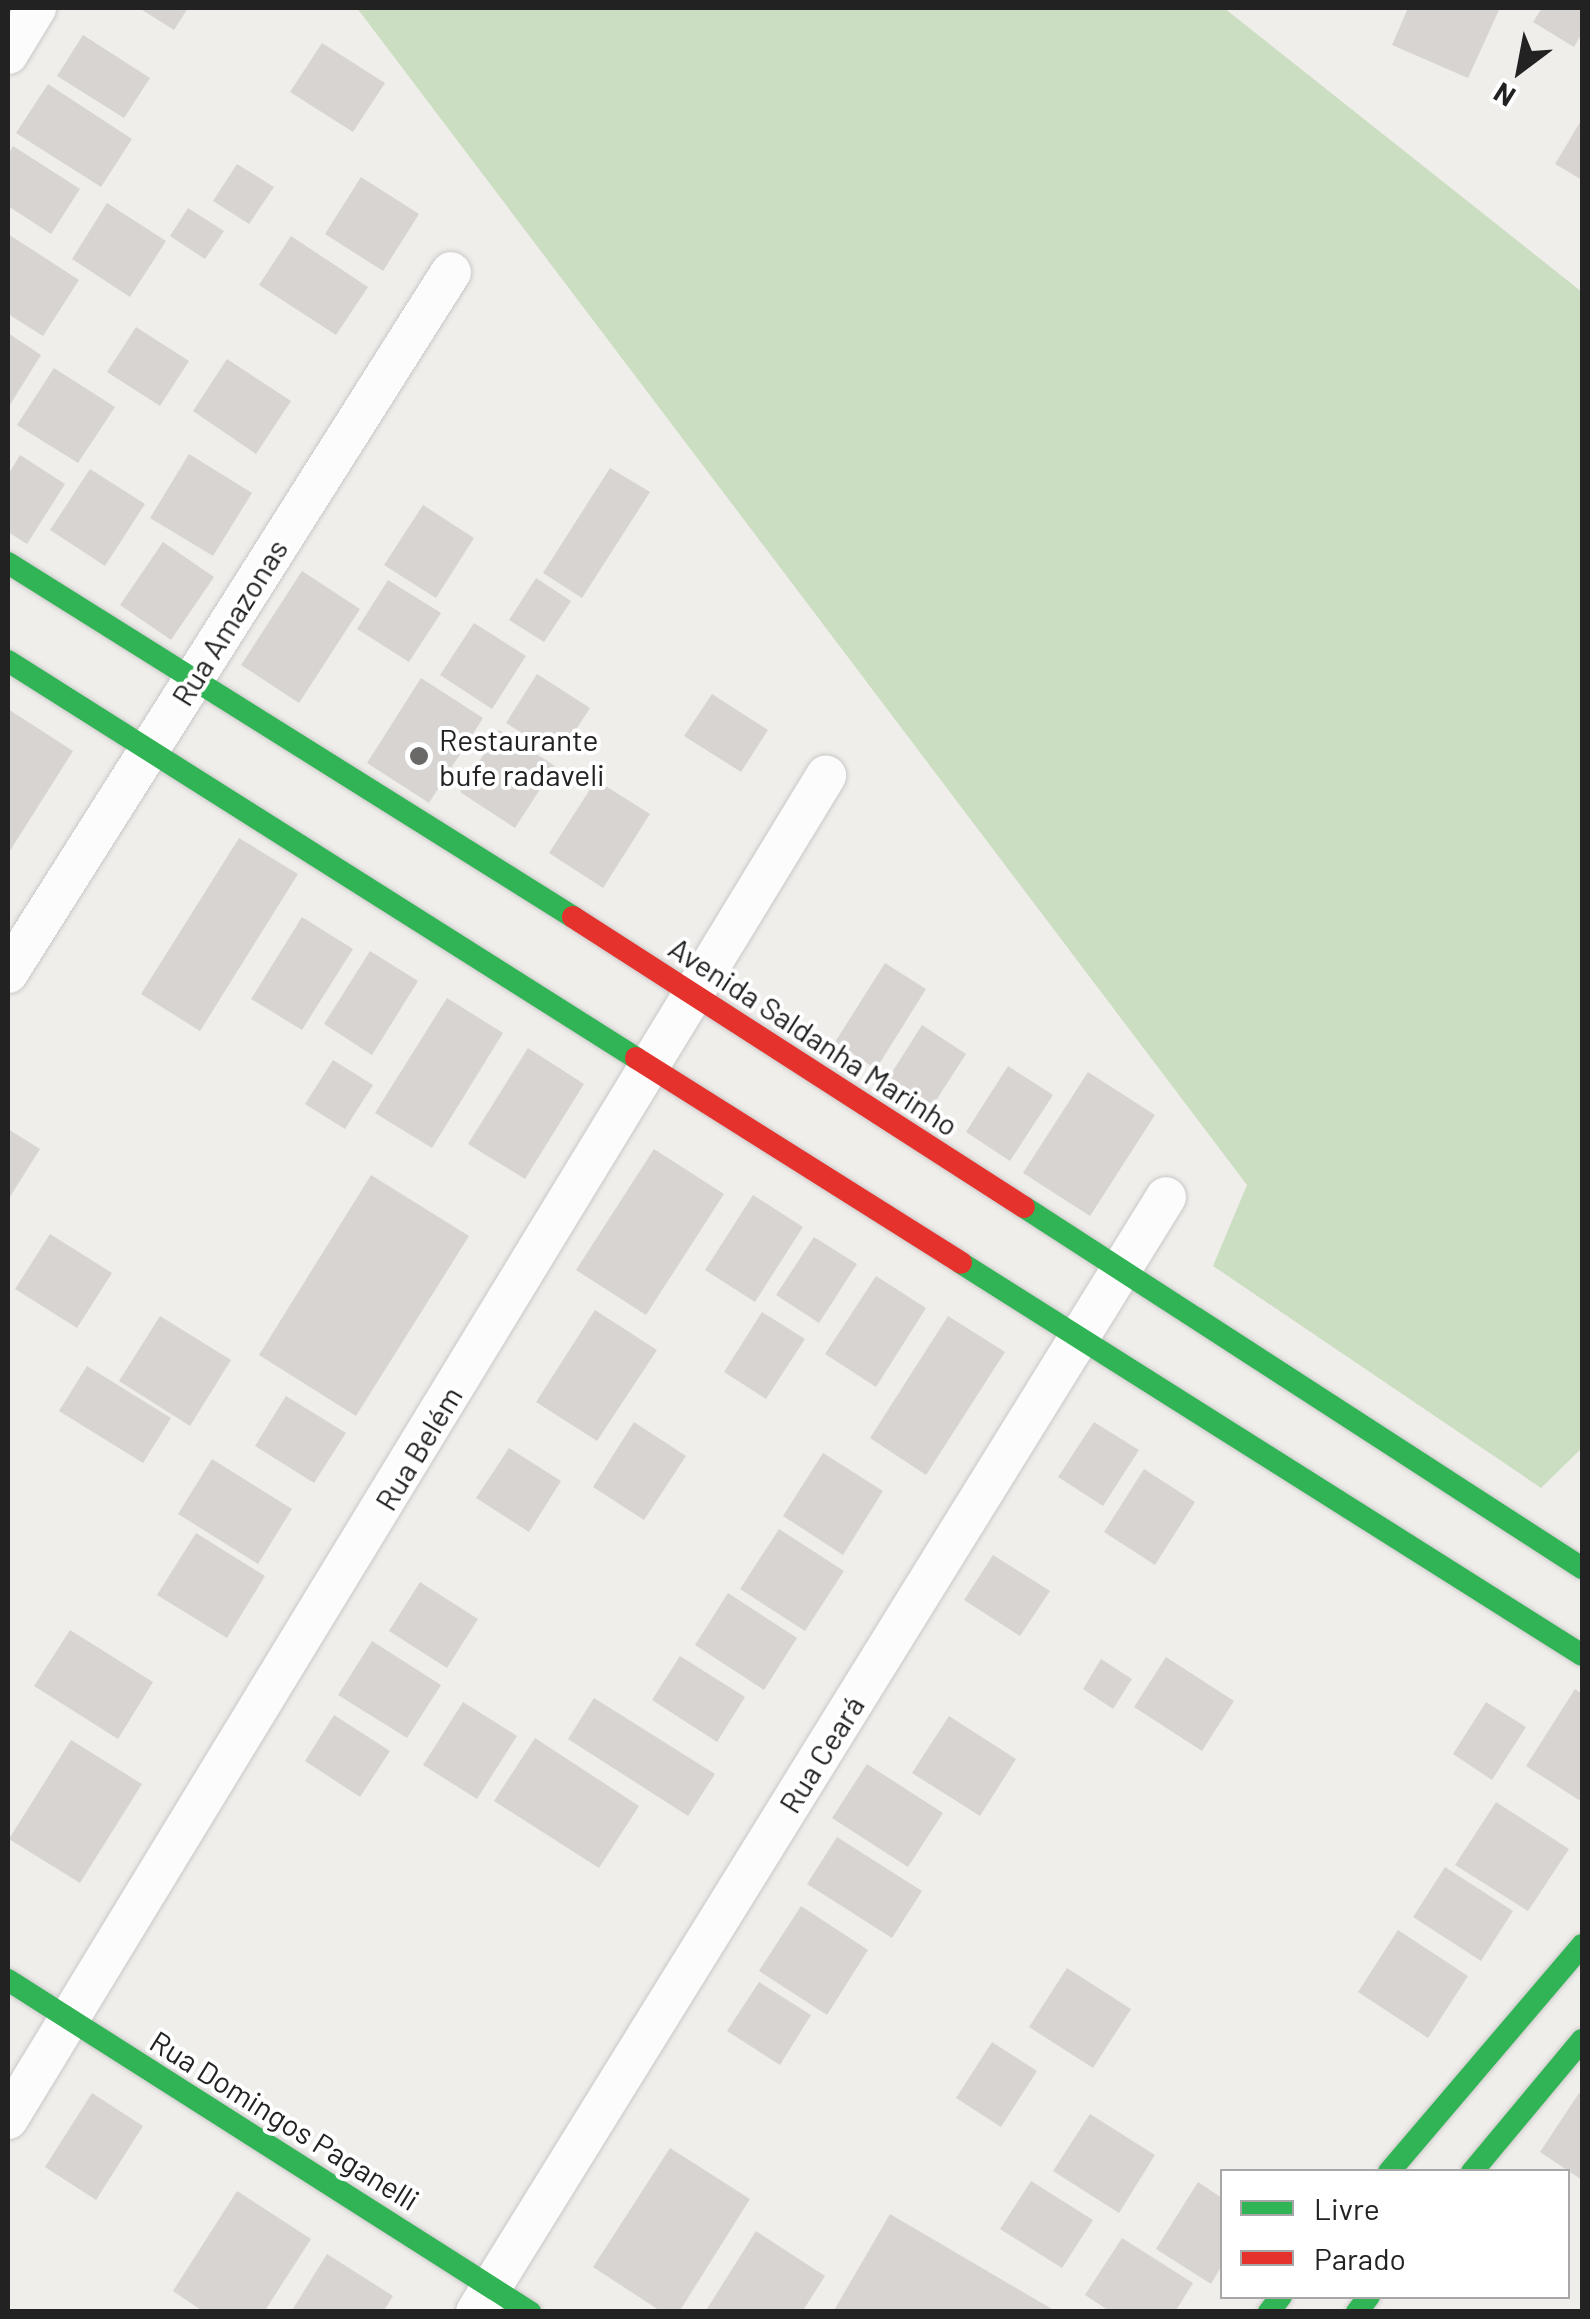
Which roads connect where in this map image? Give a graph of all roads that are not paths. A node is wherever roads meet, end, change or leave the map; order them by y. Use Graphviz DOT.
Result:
graph roads {
  1 [pos="36,8"];
  2 [pos="8,54"];
  3 [pos="452,272"];
  4 [pos="8,563"];
  5 [pos="8,661"];
  6 [pos="194,678"];
  7 [pos="148,750"];
  8 [pos="826,776"];
  9 [pos="8,972"];
  10 [pos="694,994"];
  11 [pos="650,1067"];
  12 [pos="1166,1197"];
  13 [pos="1119,1270"];
  14 [pos="1078,1337"];
  15 [pos="1582,1568"];
  16 [pos="1582,1655"];
  17 [pos="1582,1946"];
  18 [pos="8,1980"];
  19 [pos="70,2020"];
  20 [pos="1582,2040"];
  21 [pos="8,2118"];
  22 [pos="1392,2169"];
  23 [pos="1474,2169"];
  24 [pos="484,2299"];
  25 [pos="530,2312"];
  1 -- 2 [label="street"];
  3 -- 6 [label="street, Rua Amazonas"];
  4 -- 6 [label="street, Avenida Saldanha Marinho"];
  5 -- 7 [label="street"];
  6 -- 7 [label="street, Rua Amazonas"];
  6 -- 10 [label="street, Avenida Saldanha Marinho"];
  7 -- 9 [label="street, Rua Amazonas"];
  7 -- 11 [label="street"];
  8 -- 10 [label="street, Rua Belém"];
  10 -- 11 [label="street, Rua Belém"];
  10 -- 13 [label="street, Avenida Saldanha Marinho"];
  11 -- 14 [label="street"];
  11 -- 19 [label="street, Rua Belém"];
  12 -- 13 [label="street, Rua Ceará"];
  13 -- 14 [label="street, Rua Ceará"];
  13 -- 15 [label="street, Avenida Saldanha Marinho"];
  14 -- 16 [label="street"];
  14 -- 24 [label="street, Rua Ceará"];
  17 -- 22 [label="street"];
  18 -- 19 [label="street, Rua Domingos Paganelli"];
  19 -- 21 [label="street, Rua Belém"];
  19 -- 24 [label="street, Rua Domingos Paganelli"];
  20 -- 23 [label="street"];
  24 -- 25 [label="street, Rua Domingos Paganelli"];
}
